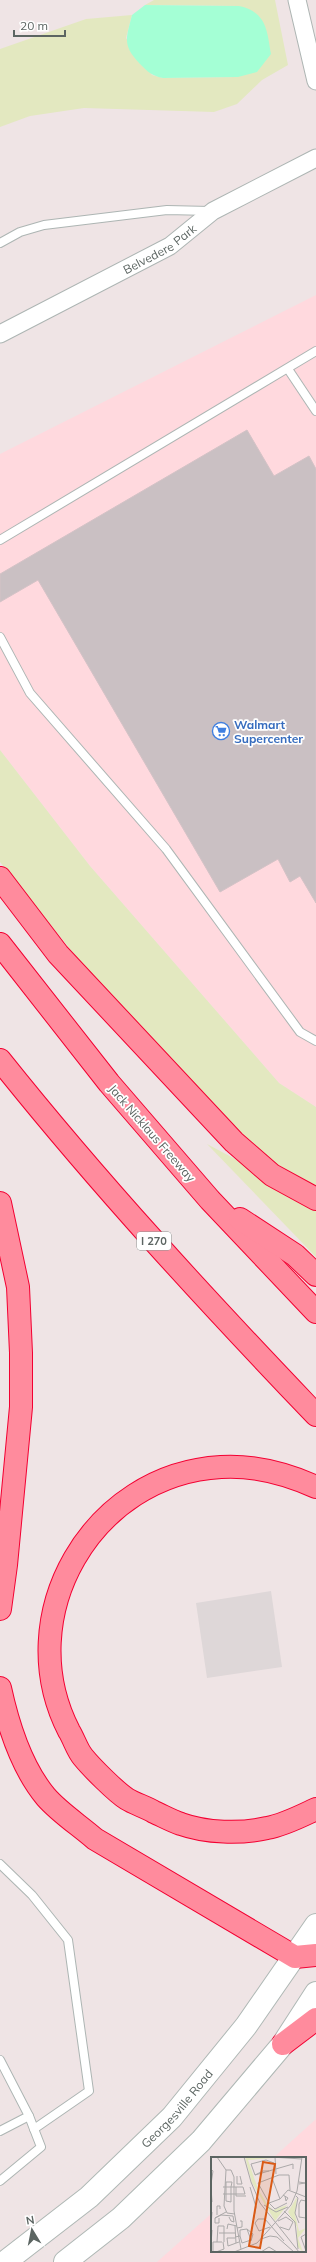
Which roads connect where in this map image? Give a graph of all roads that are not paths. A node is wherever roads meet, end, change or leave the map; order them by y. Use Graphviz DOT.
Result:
graph roads {
  1 [pos="297,0"];
  2 [pos="316,81"];
  3 [pos="316,158"];
  4 [pos="213,211"];
  5 [pos="0,243"];
  6 [pos="0,334"];
  7 [pos="316,351"];
  8 [pos="288,369"];
  9 [pos="316,411"];
  10 [pos="0,540"];
  11 [pos="0,637"];
  12 [pos="0,878"];
  13 [pos="0,944"];
  14 [pos="316,1041"];
  15 [pos="0,1060"];
  16 [pos="316,1199"];
  17 [pos="210,1200"];
  18 [pos="0,1203"];
  19 [pos="316,1275"];
  20 [pos="316,1312"];
  21 [pos="316,1415"];
  22 [pos="316,1487"];
  23 [pos="0,1609"];
  24 [pos="0,1688"];
  25 [pos="316,1809"];
  26 [pos="0,1864"];
  27 [pos="316,1925"];
  28 [pos="306,1956"];
  29 [pos="316,1994"];
  30 [pos="316,2019"];
  31 [pos="283,2044"];
  32 [pos="0,2060"];
  33 [pos="29,2116"];
  34 [pos="34,2129"];
  35 [pos="0,2131"];
  36 [pos="0,2181"];
  37 [pos="5,2262"];
  38 [pos="65,2262"];
  1 -- 2 [label="street"];
  3 -- 4 [label="street, Belvedere Park"];
  4 -- 5 [label="lane"];
  4 -- 6 [label="street, Belvedere Park"];
  7 -- 8 [label="lane"];
  8 -- 9 [label="lane"];
  8 -- 10 [label="lane"];
  11 -- 14 [label="lane"];
  12 -- 16 [label="highway"];
  13 -- 17 [label="highway, Jack Nicklaus Freeway"];
  15 -- 21 [label="highway, I 270"];
  17 -- 19 [label="highway"];
  17 -- 20 [label="highway, Jack Nicklaus Freeway"];
  18 -- 23 [label="highway"];
  22 -- 25 [label="highway"];
  24 -- 28 [label="highway"];
  26 -- 34 [label="lane"];
  27 -- 28 [label="main road, Georgesville Road"];
  28 -- 37 [label="main road, Georgesville Road"];
  29 -- 31 [label="main road"];
  30 -- 31 [label="highway"];
  31 -- 38 [label="main road"];
  32 -- 33 [label="lane"];
  33 -- 34 [label="lane"];
  33 -- 35 [label="lane"];
  34 -- 36 [label="lane"];
}
